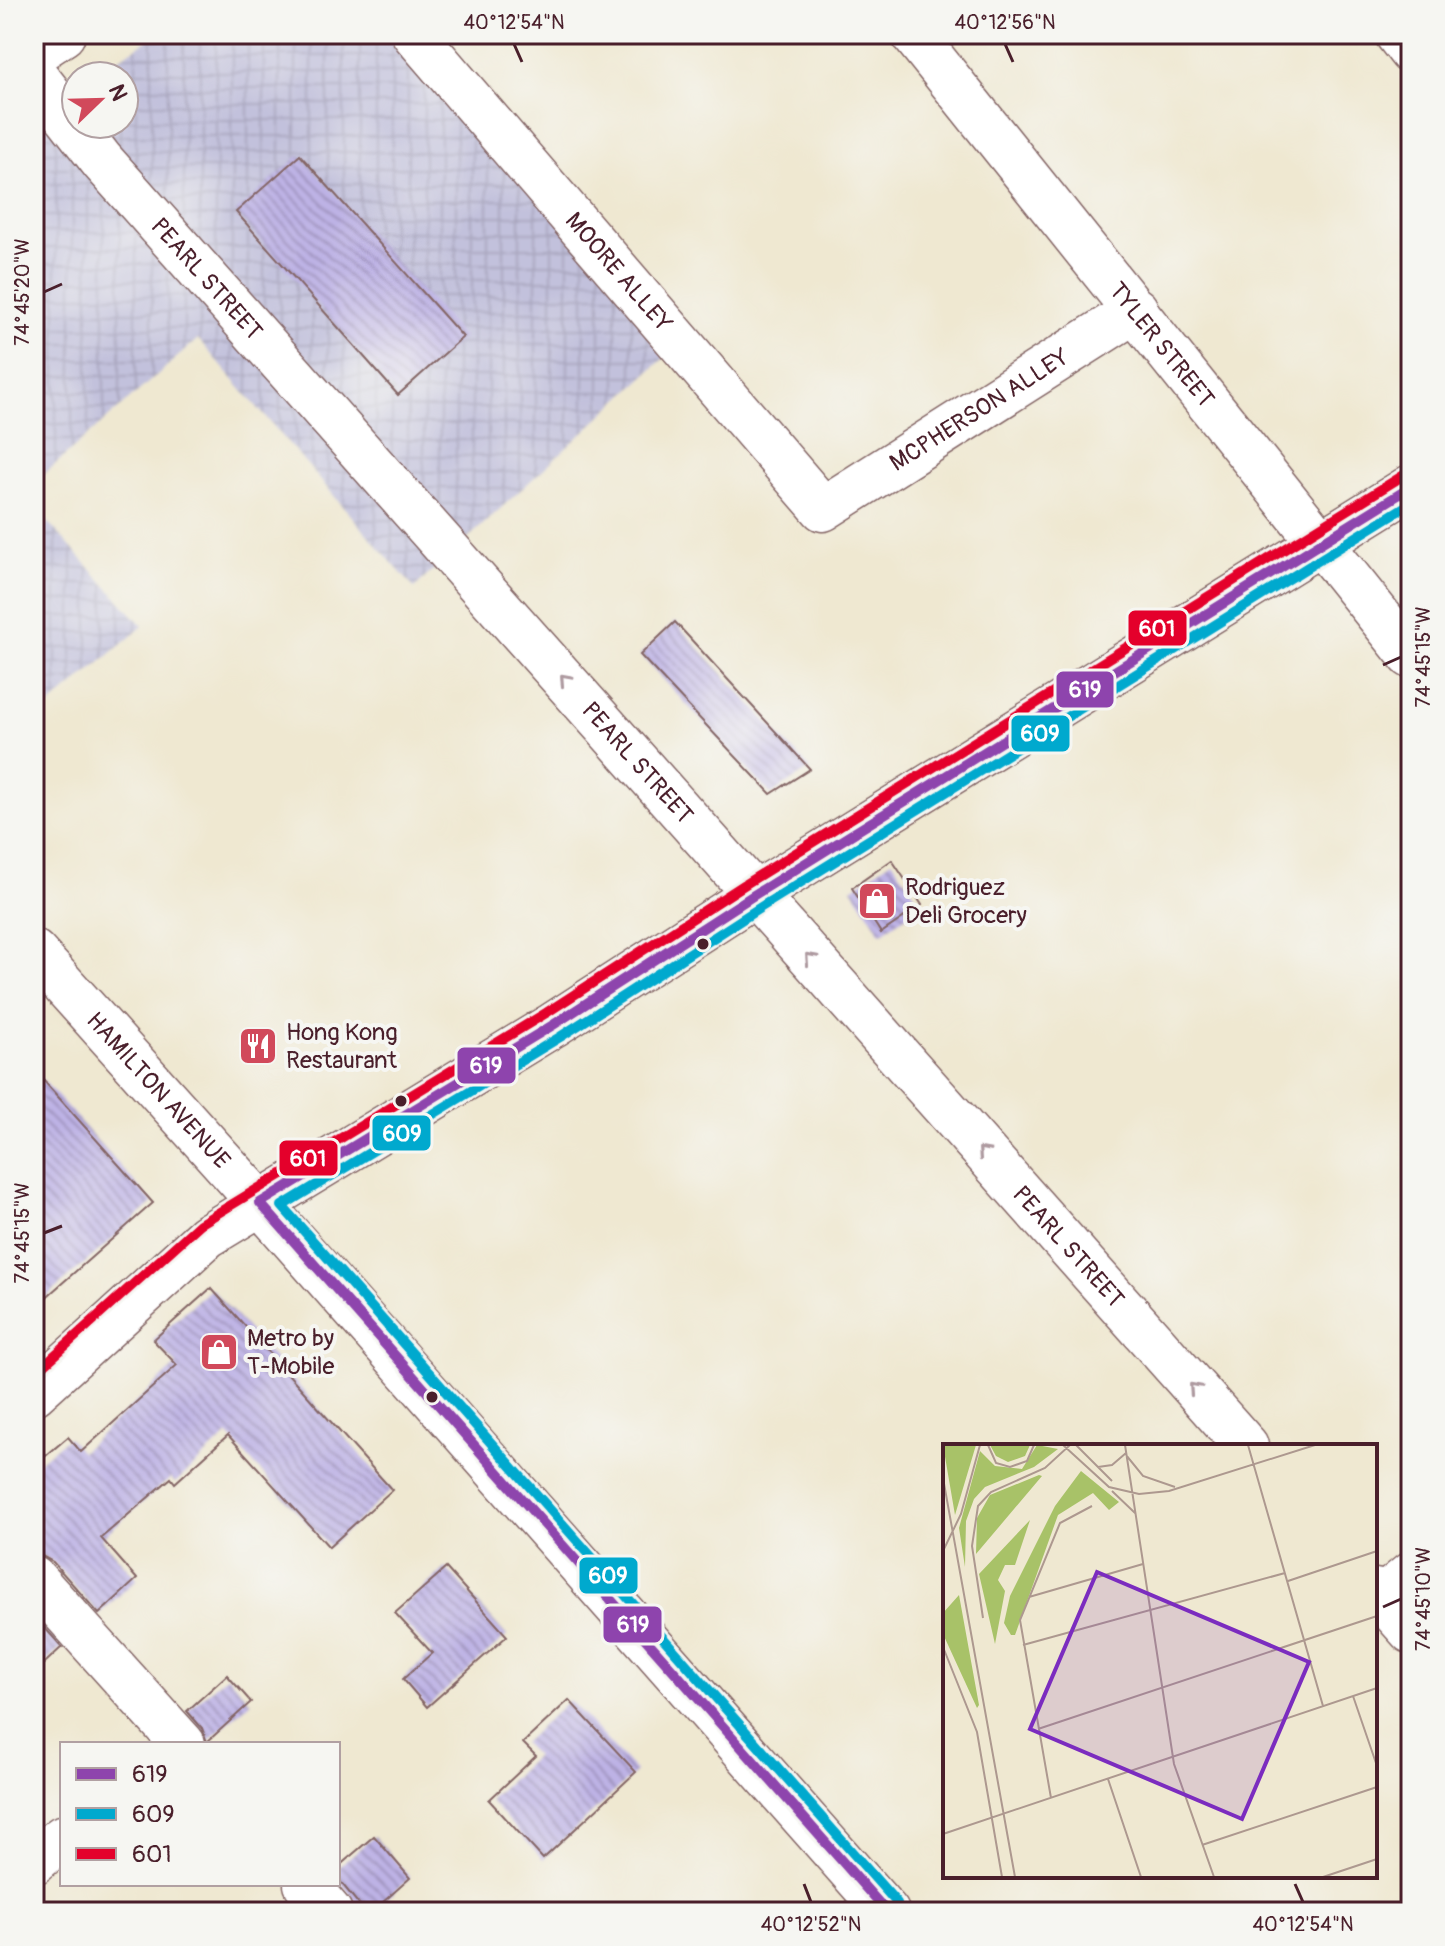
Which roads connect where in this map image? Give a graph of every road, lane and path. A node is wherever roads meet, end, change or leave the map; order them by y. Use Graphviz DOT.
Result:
graph roads {
  1 [pos="63,34"];
  2 [pos="414,34"];
  3 [pos="913,34"];
  4 [pos="1397,34"];
  5 [pos="1411,52"];
  6 [pos="34,53"];
  7 [pos="34,74"];
  8 [pos="1136,310"];
  9 [pos="1411,487"];
  10 [pos="823,509"];
  11 [pos="1319,543"];
  12 [pos="1411,656"];
  13 [pos="754,895"];
  14 [pos="34,952"];
  15 [pos="260,1203"];
  16 [pos="34,1393"];
  17 [pos="1244,1444"];
  18 [pos="34,1579"];
  19 [pos="1389,1588"];
  20 [pos="1411,1631"];
  21 [pos="177,1742"];
  22 [pos="60,1840"];
  23 [pos="34,1862"];
  24 [pos="308,1886"];
  25 [pos="330,1912"];
  26 [pos="887,1912"];
  1 -- 6 [label="street"];
  2 -- 10 [label="street, MOORE ALLEY"];
  3 -- 8 [label="street, TYLER STREET"];
  4 -- 5 [label="street"];
  13 -- 7 [label="street, PEARL STREET, one-way"];
  8 -- 10 [label="street, MCPHERSON ALLEY"];
  8 -- 11 [label="street, TYLER STREET"];
  9 -- 11 [label="street"];
  11 -- 12 [label="street, TYLER STREET"];
  11 -- 13 [label="street"];
  13 -- 15 [label="street"];
  17 -- 13 [label="street, PEARL STREET, one-way"];
  14 -- 15 [label="street, HAMILTON AVENUE"];
  15 -- 16 [label="street"];
  15 -- 26 [label="street, HAMILTON AVENUE"];
  18 -- 21 [label="street"];
  19 -- 20 [label="street"];
  22 -- 23 [label="street"];
  24 -- 25 [label="street"];
}
